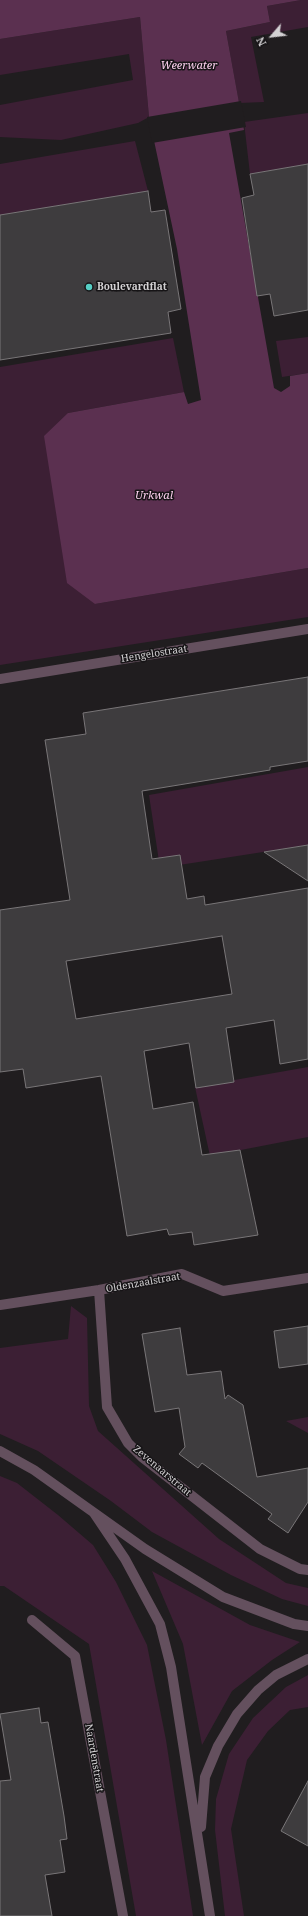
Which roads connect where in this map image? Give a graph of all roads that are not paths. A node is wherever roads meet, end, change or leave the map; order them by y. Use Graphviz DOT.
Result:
graph roads {
  1 [pos="308,629"];
  2 [pos="0,679"];
  3 [pos="308,1278"];
  4 [pos="99,1290"];
  5 [pos="0,1305"];
  6 [pos="0,1451"];
  7 [pos="94,1513"];
  8 [pos="308,1570"];
  9 [pos="32,1620"];
  10 [pos="308,1626"];
  11 [pos="308,1659"];
  12 [pos="200,1847"];
  13 [pos="123,1916"];
  14 [pos="210,1916"];
  1 -- 2 [label="street, Hengelostraat"];
  3 -- 4 [label="street, Oldenzaalstraat"];
  4 -- 5 [label="street, Oldenzaalstraat"];
  4 -- 8 [label="street, Zevenaarstraat"];
  6 -- 7 [label="street"];
  7 -- 10 [label="street"];
  7 -- 12 [label="street"];
  9 -- 13 [label="street, Naardenstraat"];
  11 -- 12 [label="street"];
  12 -- 14 [label="street"];
}
